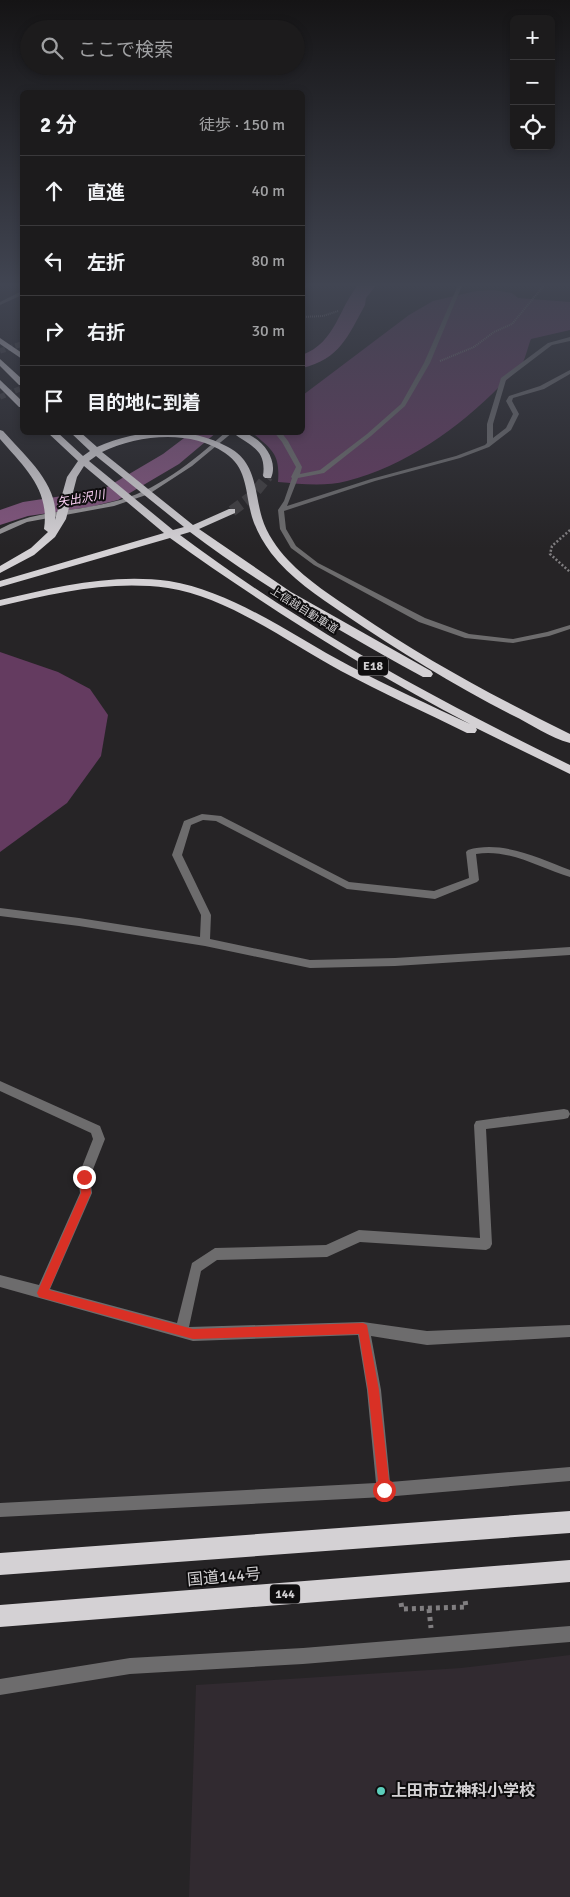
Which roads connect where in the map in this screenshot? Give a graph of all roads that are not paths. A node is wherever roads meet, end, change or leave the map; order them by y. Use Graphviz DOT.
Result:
graph roads {
  1 [pos="11,372"];
  2 [pos="422,372"];
  3 [pos="513,372"];
  4 [pos="570,372"];
  5 [pos="20,381"];
  6 [pos="0,383"];
  7 [pos="20,403"];
  8 [pos="0,433"];
  9 [pos="54,435"];
  10 [pos="77,435"];
  11 [pos="227,435"];
  12 [pos="242,435"];
  13 [pos="280,435"];
  14 [pos="490,443"];
  15 [pos="268,476"];
  16 [pos="294,477"];
  17 [pos="281,510"];
  18 [pos="232,511"];
  19 [pos="56,520"];
  20 [pos="1,529"];
  21 [pos="0,570"];
  22 [pos="0,584"];
  23 [pos="0,603"];
  24 [pos="570,627"];
  25 [pos="570,739"];
  26 [pos="570,747"];
  27 [pos="570,770"];
  28 [pos="570,776"];
  29 [pos="570,874"];
  30 [pos="0,912"];
  31 [pos="205,942"];
  32 [pos="570,951"];
  33 [pos="0,1086"];
  34 [pos="564,1114"];
  35 [pos="0,1281"];
  36 [pos="42,1293"];
  37 [pos="363,1328"];
  38 [pos="182,1331"];
  39 [pos="570,1331"];
  40 [pos="570,1474"];
  41 [pos="384,1490"];
  42 [pos="0,1510"];
  43 [pos="570,1522"];
  44 [pos="0,1564"];
  45 [pos="570,1571"];
  46 [pos="0,1616"];
  47 [pos="570,1634"];
  48 [pos="0,1687"];
  1 -- 5 [label="highway"];
  2 -- 16 [label="street"];
  3 -- 14 [label="street"];
  4 -- 14 [label="street"];
  6 -- 7 [label="highway"];
  8 -- 19 [label="highway"];
  9 -- 27 [label="highway, 上信越自動車道 / E18"];
  10 -- 26 [label="highway, 上信越自動車道 / E18"];
  11 -- 20 [label="street"];
  12 -- 15 [label="highway"];
  13 -- 16 [label="street"];
  14 -- 17 [label="street"];
  16 -- 17 [label="street"];
  17 -- 24 [label="street"];
  18 -- 22 [label="highway"];
  19 -- 21 [label="highway"];
  19 -- 25 [label="highway"];
  23 -- 28 [label="highway"];
  29 -- 31 [label="street"];
  30 -- 31 [label="street"];
  31 -- 32 [label="street"];
  33 -- 36 [label="street"];
  34 -- 38 [label="street"];
  35 -- 36 [label="street"];
  36 -- 38 [label="street"];
  37 -- 38 [label="street"];
  37 -- 39 [label="street"];
  37 -- 41 [label="street"];
  40 -- 41 [label="street"];
  41 -- 42 [label="street"];
  43 -- 44 [label="highway, 国道144号"];
  45 -- 46 [label="highway, 国道144号 / 144"];
  47 -- 48 [label="street"];
}
